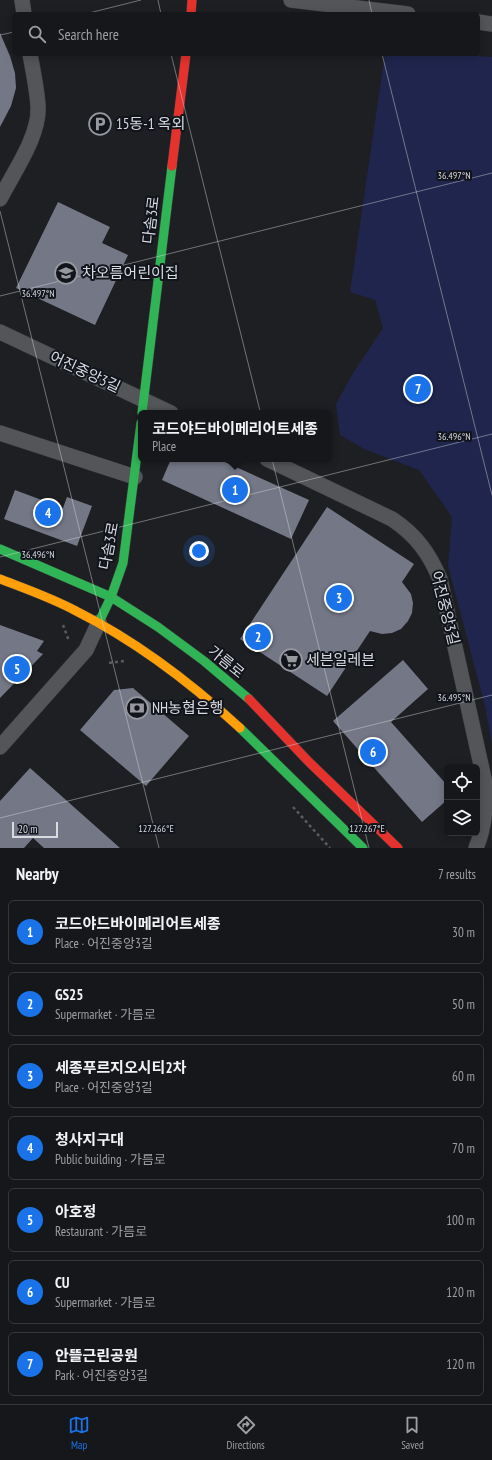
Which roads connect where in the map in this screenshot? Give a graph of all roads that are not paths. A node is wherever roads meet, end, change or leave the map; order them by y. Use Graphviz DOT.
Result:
graph roads {
  1 [pos="22,0"];
  2 [pos="192,0"];
  3 [pos="291,0"];
  4 [pos="24,12"];
  5 [pos="190,12"];
  6 [pos="391,12"];
  7 [pos="480,22"];
  8 [pos="492,24"];
  9 [pos="30,56"];
  10 [pos="186,56"];
  11 [pos="0,199"];
  12 [pos="0,332"];
  13 [pos="143,407"];
  14 [pos="156,410"];
  15 [pos="0,433"];
  16 [pos="138,450"];
  17 [pos="273,462"];
  18 [pos="135,477"];
  19 [pos="0,549"];
  20 [pos="0,579"];
  21 [pos="111,597"];
  22 [pos="99,622"];
  23 [pos="0,748"];
  24 [pos="363,848"];
  25 [pos="398,848"];
  26 [pos="476,848"];
  1 -- 4 [label="street"];
  2 -- 5 [label="main road"];
  3 -- 6 [label="street"];
  7 -- 8 [label="street"];
  9 -- 11 [label="street"];
  10 -- 13 [label="main road, 다솜3로"];
  12 -- 13 [label="street, 어진중앙3길"];
  13 -- 14 [label="street, 어진중앙3길"];
  15 -- 18 [label="street"];
  16 -- 18 [label="main road, 다솜3로"];
  17 -- 26 [label="street, 어진중앙3길"];
  18 -- 21 [label="main road, 다솜3로"];
  19 -- 21 [label="main road, 가름로"];
  20 -- 22 [label="main road"];
  21 -- 22 [label="main road, 다솜3로"];
  21 -- 25 [label="main road, 가름로"];
  22 -- 23 [label="street"];
  22 -- 24 [label="main road"];
}
